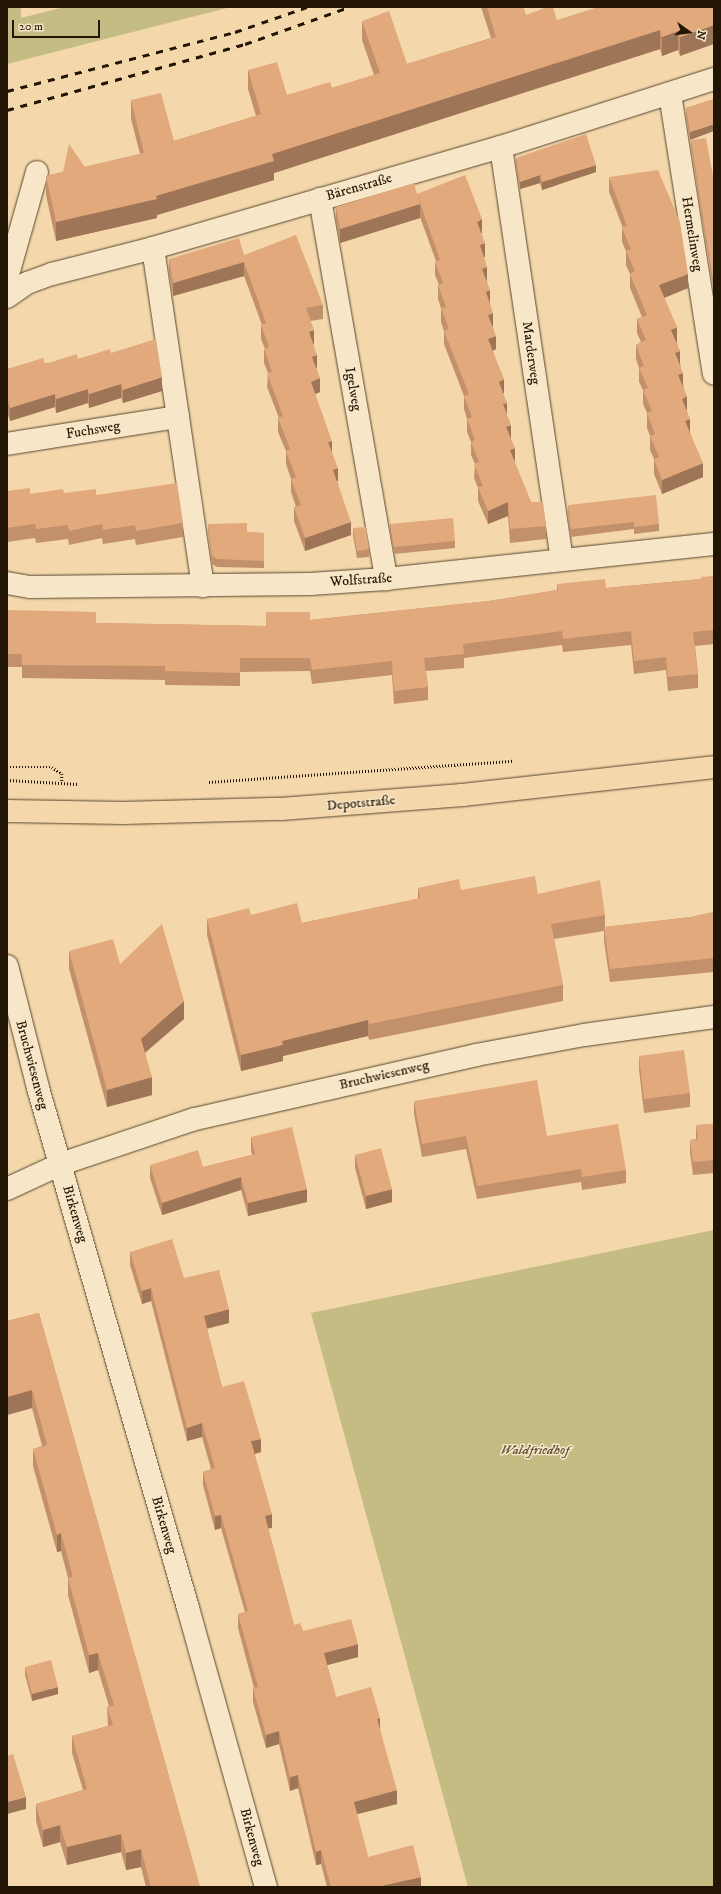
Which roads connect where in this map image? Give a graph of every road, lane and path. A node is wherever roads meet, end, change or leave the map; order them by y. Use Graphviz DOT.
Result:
graph roads {
  1 [pos="714,79"];
  2 [pos="670,94"];
  3 [pos="500,147"];
  4 [pos="37,172"];
  5 [pos="320,199"];
  6 [pos="153,248"];
  7 [pos="7,278"];
  8 [pos="7,297"];
  9 [pos="714,374"];
  10 [pos="178,417"];
  11 [pos="7,444"];
  12 [pos="714,544"];
  13 [pos="562,560"];
  14 [pos="386,579"];
  15 [pos="7,583"];
  16 [pos="203,586"];
  17 [pos="515,761"];
  18 [pos="7,767"];
  19 [pos="714,767"];
  20 [pos="7,780"];
  21 [pos="62,782"];
  22 [pos="204,783"];
  23 [pos="86,785"];
  24 [pos="7,814"];
  25 [pos="7,966"];
  26 [pos="714,1017"];
  27 [pos="60,1164"];
  28 [pos="7,1189"];
  29 [pos="266,1887"];
  1 -- 2 [label="street, Bärenstraße"];
  2 -- 3 [label="street, Bärenstraße"];
  2 -- 9 [label="street, Hermelinweg"];
  3 -- 5 [label="street, Bärenstraße"];
  3 -- 13 [label="street, Marderweg"];
  4 -- 7 [label="street"];
  5 -- 6 [label="street, Bärenstraße"];
  5 -- 14 [label="street, Igelweg"];
  6 -- 8 [label="street, Bärenstraße"];
  6 -- 10 [label="street"];
  10 -- 11 [label="street, Fuchsweg"];
  10 -- 16 [label="street"];
  12 -- 13 [label="street, Wolfstraße"];
  13 -- 14 [label="street, Wolfstraße"];
  14 -- 16 [label="street, Wolfstraße"];
  15 -- 16 [label="street, Wolfstraße"];
  17 -- 22 [label="path"];
  18 -- 21 [label="path"];
  19 -- 24 [label="main road, Depotstraße"];
  20 -- 21 [label="path"];
  21 -- 23 [label="path"];
  25 -- 27 [label="street, Bruchwiesenweg"];
  26 -- 27 [label="street, Bruchwiesenweg"];
  27 -- 28 [label="street, Bruchwiesenweg"];
  27 -- 29 [label="street, Birkenweg"];
}
